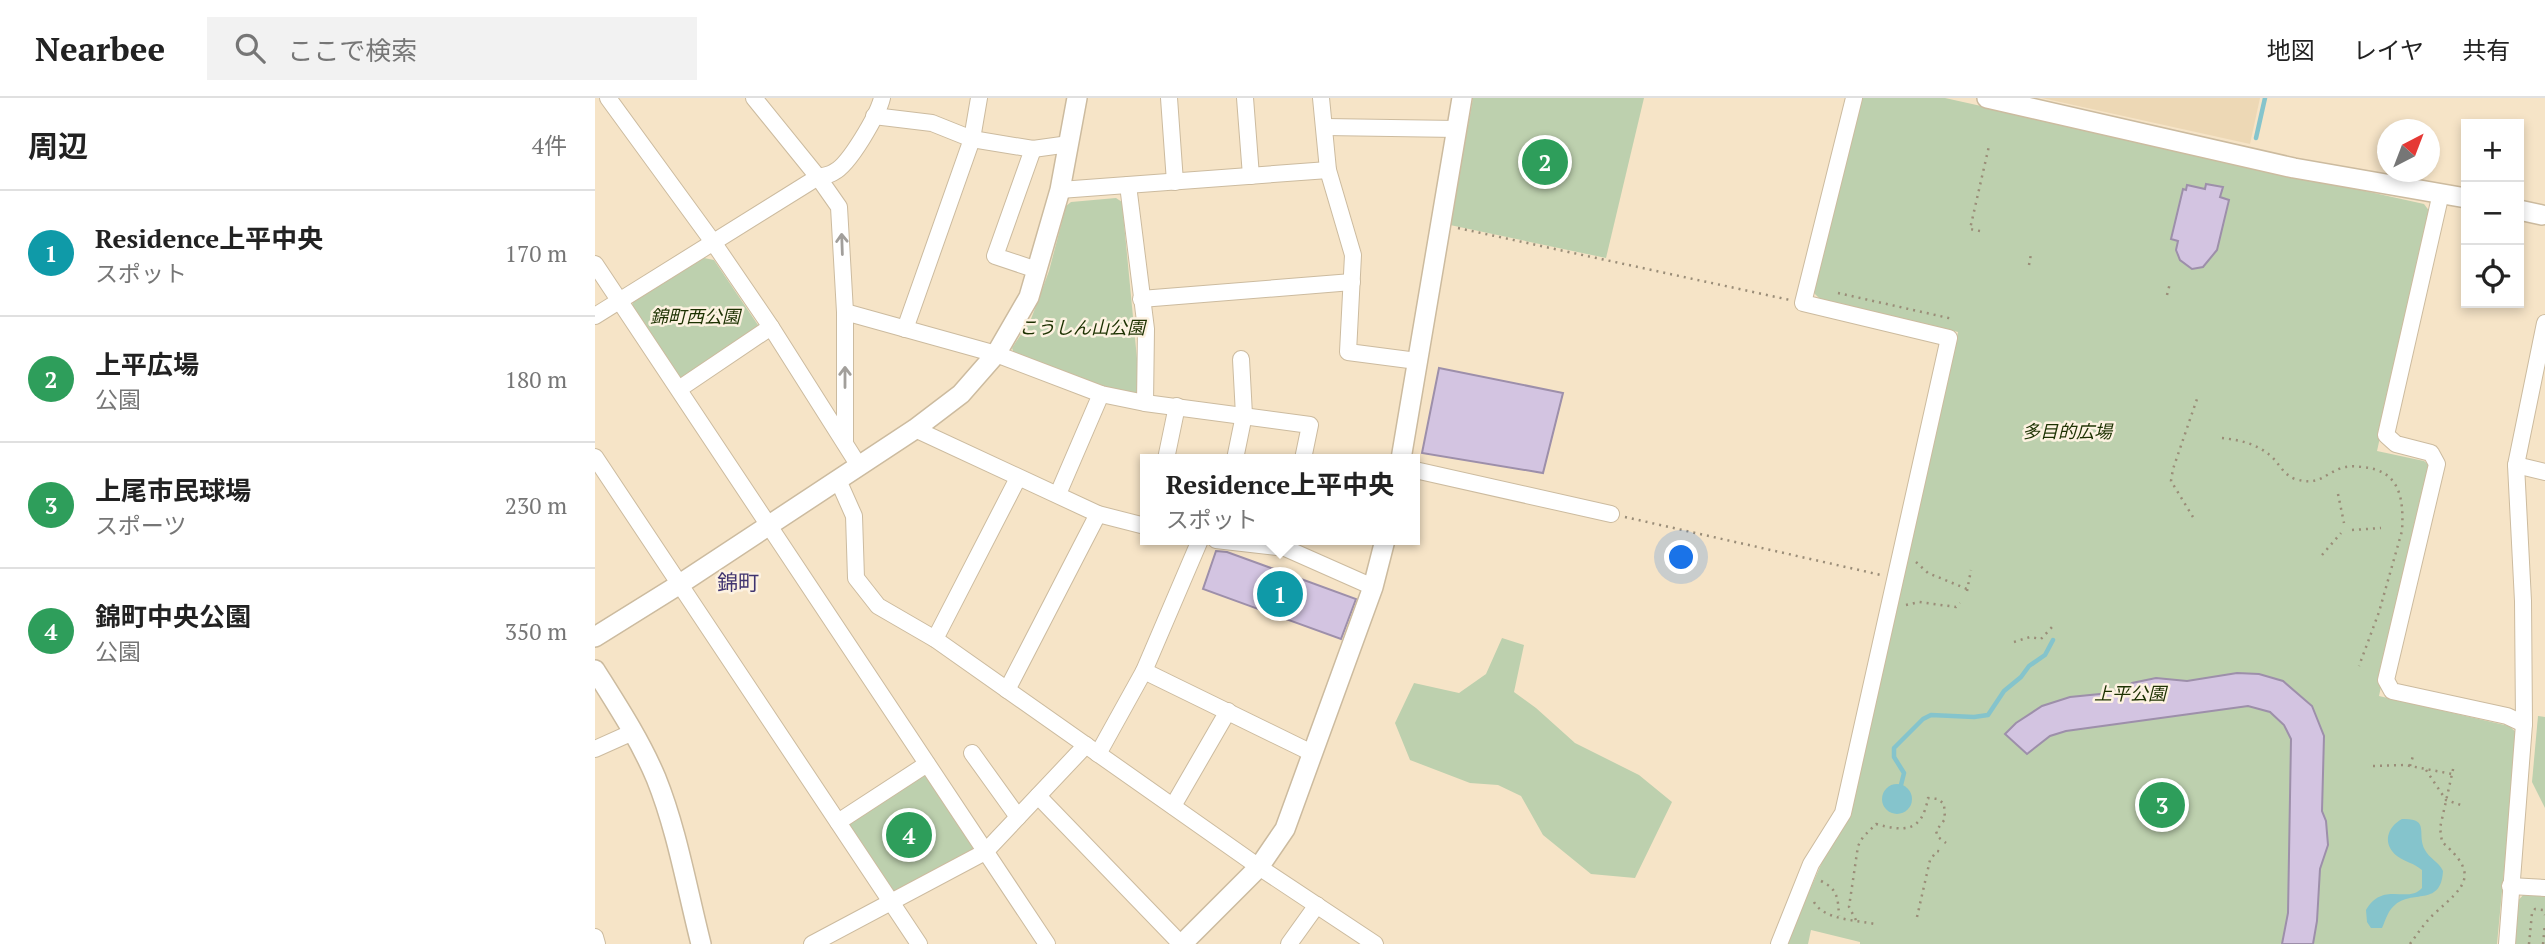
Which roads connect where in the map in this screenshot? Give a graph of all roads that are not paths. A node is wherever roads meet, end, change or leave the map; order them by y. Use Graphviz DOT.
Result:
graph roads {
  1 [pos="608,98"];
  2 [pos="754,98"];
  3 [pos="882,98"];
  4 [pos="979,98"];
  5 [pos="1077,98"];
  6 [pos="1169,98"];
  7 [pos="1245,98"];
  8 [pos="1321,98"];
  9 [pos="1462,98"];
  10 [pos="1854,98"];
  11 [pos="1987,98"];
  12 [pos="874,116"];
  13 [pos="1325,127"];
  14 [pos="1457,129"];
  15 [pos="972,139"];
  16 [pos="1069,144"];
  17 [pos="1033,149"];
  18 [pos="1328,170"];
  19 [pos="1251,176"];
  20 [pos="818,177"];
  21 [pos="1175,182"];
  22 [pos="1128,185"];
  23 [pos="1060,190"];
  24 [pos="2441,193"];
  25 [pos="2461,197"];
  26 [pos="2524,210"];
  27 [pos="2544,212"];
  28 [pos="713,242"];
  29 [pos="595,264"];
  30 [pos="1037,270"];
  31 [pos="1352,282"];
  32 [pos="620,299"];
  33 [pos="1141,299"];
  34 [pos="845,312"];
  35 [pos="595,316"];
  36 [pos="2545,323"];
  37 [pos="771,327"];
  38 [pos="905,329"];
  39 [pos="996,354"];
  40 [pos="1241,359"];
  41 [pos="1417,361"];
  42 [pos="679,389"];
  43 [pos="1101,394"];
  44 [pos="1145,402"];
  45 [pos="1177,406"];
  46 [pos="1244,415"];
  47 [pos="915,429"];
  48 [pos="845,443"];
  49 [pos="1167,454"];
  50 [pos="1236,454"];
  51 [pos="1304,454"];
  52 [pos="1402,454"];
  53 [pos="595,457"];
  54 [pos="2516,465"];
  55 [pos="859,466"];
  56 [pos="1420,471"];
  57 [pos="2545,472"];
  58 [pos="1018,478"];
  59 [pos="838,480"];
  60 [pos="1058,494"];
  61 [pos="1098,514"];
  62 [pos="1611,514"];
  63 [pos="1140,525"];
  64 [pos="769,526"];
  65 [pos="1198,545"];
  66 [pos="1288,545"];
  67 [pos="1384,545"];
  68 [pos="680,584"];
  69 [pos="1373,587"];
  70 [pos="595,638"];
  71 [pos="935,639"];
  72 [pos="595,670"];
  73 [pos="1145,671"];
  74 [pos="1007,690"];
  75 [pos="1228,711"];
  76 [pos="2524,723"];
  77 [pos="633,732"];
  78 [pos="595,749"];
  79 [pos="1092,749"];
  80 [pos="972,753"];
  81 [pos="1312,753"];
  82 [pos="927,764"];
  83 [pos="1038,796"];
  84 [pos="1173,806"];
  85 [pos="1017,817"];
  86 [pos="838,822"];
  87 [pos="985,852"];
  88 [pos="1259,867"];
  89 [pos="2510,886"];
  90 [pos="2545,888"];
  91 [pos="891,902"];
  92 [pos="1317,905"];
  93 [pos="595,937"];
  94 [pos="597,944"];
  95 [pos="701,944"];
  96 [pos="812,944"];
  97 [pos="919,944"];
  98 [pos="1047,944"];
  99 [pos="1182,944"];
  100 [pos="1289,944"];
  101 [pos="1375,944"];
  102 [pos="1779,944"];
  103 [pos="2507,944"];
  1 -- 28 [label="street"];
  2 -- 20 [label="street"];
  3 -- 12 [label="street"];
  4 -- 15 [label="street"];
  5 -- 16 [label="street"];
  6 -- 21 [label="street"];
  7 -- 19 [label="street"];
  8 -- 13 [label="street"];
  9 -- 14 [label="street"];
  10 -- 102 [label="street"];
  11 -- 24 [label="street"];
  12 -- 15 [label="street"];
  12 -- 20 [label="street"];
  13 -- 14 [label="street"];
  13 -- 18 [label="street"];
  14 -- 41 [label="street"];
  15 -- 17 [label="street"];
  15 -- 38 [label="street"];
  16 -- 17 [label="street"];
  16 -- 23 [label="street"];
  17 -- 30 [label="street"];
  18 -- 19 [label="street"];
  18 -- 31 [label="street"];
  19 -- 21 [label="street"];
  20 -- 28 [label="street"];
  34 -- 20 [label="street, one-way"];
  21 -- 22 [label="street"];
  22 -- 23 [label="street"];
  22 -- 33 [label="street"];
  23 -- 30 [label="street"];
  24 -- 25 [label="street"];
  24 -- 76 [label="street"];
  26 -- 27 [label="street"];
  28 -- 32 [label="street"];
  28 -- 37 [label="street"];
  29 -- 32 [label="street"];
  30 -- 39 [label="street"];
  31 -- 33 [label="street"];
  31 -- 41 [label="street"];
  32 -- 35 [label="street"];
  32 -- 42 [label="street"];
  33 -- 44 [label="street"];
  34 -- 38 [label="street"];
  48 -- 34 [label="street, one-way"];
  36 -- 54 [label="street"];
  37 -- 42 [label="street"];
  37 -- 48 [label="street"];
  38 -- 39 [label="street"];
  39 -- 43 [label="street"];
  39 -- 47 [label="street"];
  40 -- 46 [label="street"];
  41 -- 52 [label="street"];
  42 -- 64 [label="street"];
  43 -- 44 [label="street"];
  43 -- 60 [label="street"];
  44 -- 45 [label="street"];
  45 -- 46 [label="street"];
  45 -- 49 [label="street"];
  46 -- 50 [label="street"];
  46 -- 51 [label="street"];
  47 -- 55 [label="street"];
  47 -- 58 [label="street"];
  48 -- 55 [label="street"];
  53 -- 68 [label="street"];
  54 -- 57 [label="street"];
  54 -- 76 [label="street"];
  55 -- 59 [label="street"];
  56 -- 62 [label="street"];
  58 -- 60 [label="street"];
  58 -- 71 [label="street"];
  59 -- 64 [label="street"];
  59 -- 71 [label="street"];
  60 -- 61 [label="street"];
  61 -- 63 [label="street"];
  61 -- 74 [label="street"];
  64 -- 68 [label="street"];
  64 -- 82 [label="street"];
  65 -- 73 [label="street"];
  66 -- 69 [label="street"];
  67 -- 69 [label="street"];
  68 -- 70 [label="street"];
  68 -- 86 [label="street"];
  69 -- 81 [label="street"];
  71 -- 74 [label="street"];
  72 -- 77 [label="street"];
  73 -- 75 [label="street"];
  73 -- 79 [label="street"];
  74 -- 79 [label="street"];
  75 -- 81 [label="street"];
  75 -- 84 [label="street"];
  76 -- 89 [label="street"];
  77 -- 78 [label="street"];
  77 -- 95 [label="street"];
  79 -- 83 [label="street"];
  79 -- 84 [label="street"];
  80 -- 85 [label="street"];
  81 -- 88 [label="street"];
  82 -- 86 [label="street"];
  82 -- 87 [label="street"];
  83 -- 85 [label="street"];
  83 -- 99 [label="street"];
  84 -- 88 [label="street"];
  85 -- 87 [label="street"];
  86 -- 91 [label="street"];
  87 -- 91 [label="street"];
  87 -- 98 [label="street"];
  88 -- 92 [label="street"];
  88 -- 99 [label="street"];
  89 -- 90 [label="street"];
  89 -- 103 [label="street"];
  91 -- 96 [label="street"];
  91 -- 97 [label="street"];
  92 -- 100 [label="street"];
  92 -- 101 [label="street"];
  93 -- 94 [label="street"];
}
